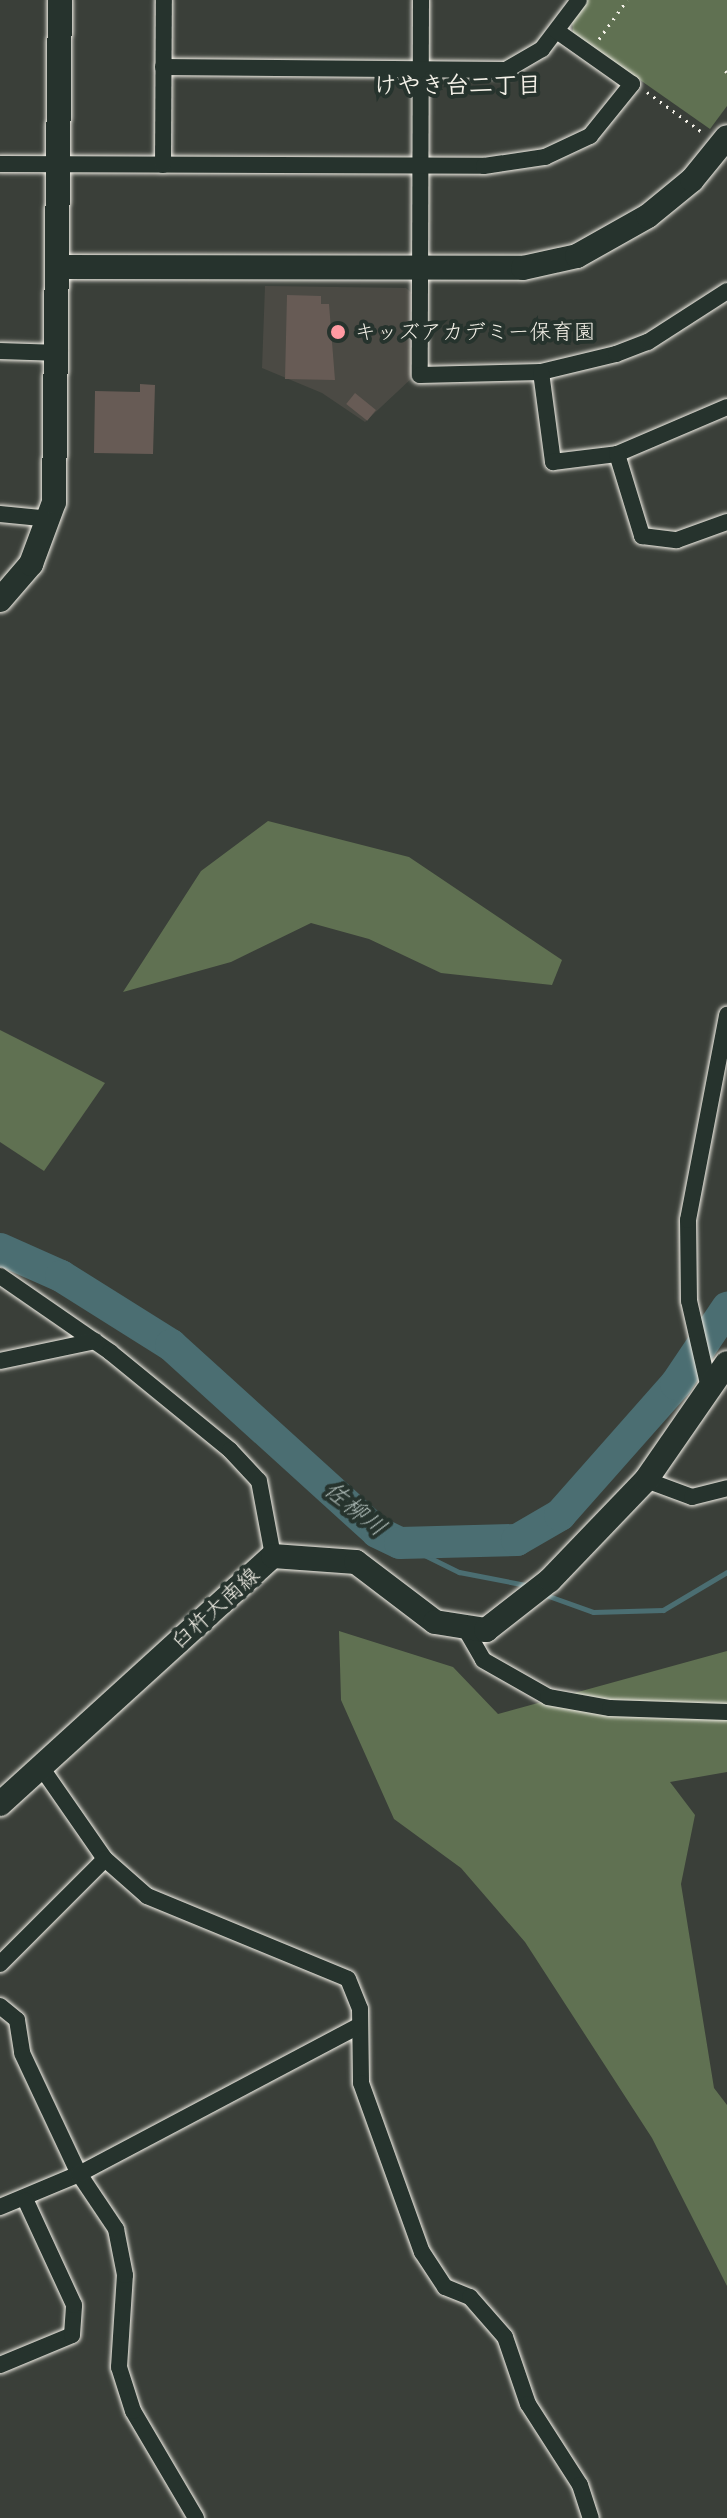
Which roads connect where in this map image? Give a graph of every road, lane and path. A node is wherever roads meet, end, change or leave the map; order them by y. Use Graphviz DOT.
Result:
graph roads {
  1 [pos="60,0"];
  2 [pos="164,0"];
  3 [pos="421,0"];
  4 [pos="579,0"];
  5 [pos="627,0"];
  6 [pos="557,31"];
  7 [pos="589,54"];
  8 [pos="163,67"];
  9 [pos="421,70"];
  10 [pos="632,84"];
  11 [pos="720,143"];
  12 [pos="0,164"];
  13 [pos="60,164"];
  14 [pos="163,165"];
  15 [pos="421,166"];
  16 [pos="60,267"];
  17 [pos="421,269"];
  18 [pos="727,291"];
  19 [pos="0,351"];
  20 [pos="60,353"];
  21 [pos="541,372"];
  22 [pos="727,407"];
  23 [pos="617,454"];
  24 [pos="0,514"];
  25 [pos="51,519"];
  26 [pos="727,522"];
  27 [pos="0,600"];
  28 [pos="727,1015"];
  29 [pos="0,1276"];
  30 [pos="95,1341"];
  31 [pos="0,1361"];
  32 [pos="727,1363"];
  33 [pos="709,1394"];
  34 [pos="646,1480"];
  35 [pos="727,1488"];
  36 [pos="273,1556"];
  37 [pos="466,1630"];
  38 [pos="727,1712"];
  39 [pos="41,1767"];
  40 [pos="0,1804"];
  41 [pos="105,1859"];
  42 [pos="0,1964"];
  43 [pos="0,2006"];
  44 [pos="357,2027"];
  45 [pos="79,2174"];
  46 [pos="26,2201"];
  47 [pos="0,2207"];
  48 [pos="0,2365"];
  49 [pos="196,2518"];
  50 [pos="591,2518"];
  1 -- 13 [label="street"];
  2 -- 8 [label="street"];
  3 -- 9 [label="street"];
  4 -- 6 [label="street"];
  5 -- 7 [label="path"];
  6 -- 7 [label="street"];
  6 -- 9 [label="street"];
  7 -- 10 [label="street"];
  8 -- 9 [label="street"];
  8 -- 14 [label="street"];
  9 -- 15 [label="street"];
  10 -- 11 [label="path"];
  10 -- 15 [label="street"];
  11 -- 17 [label="street"];
  12 -- 13 [label="street"];
  13 -- 14 [label="street"];
  13 -- 16 [label="street"];
  14 -- 15 [label="street"];
  15 -- 17 [label="street"];
  16 -- 17 [label="street"];
  16 -- 20 [label="street"];
  17 -- 21 [label="street"];
  18 -- 21 [label="street"];
  19 -- 20 [label="street"];
  20 -- 25 [label="street"];
  21 -- 23 [label="street"];
  22 -- 23 [label="street"];
  23 -- 26 [label="street"];
  24 -- 25 [label="street"];
  25 -- 27 [label="street"];
  28 -- 33 [label="street"];
  29 -- 30 [label="street"];
  30 -- 31 [label="street"];
  30 -- 36 [label="street"];
  32 -- 33 [label="street"];
  33 -- 34 [label="street"];
  34 -- 35 [label="street"];
  34 -- 37 [label="street"];
  36 -- 37 [label="street, 臼杵大南線"];
  36 -- 39 [label="street, 臼杵大南線"];
  37 -- 38 [label="street"];
  39 -- 40 [label="street, 臼杵大南線"];
  39 -- 41 [label="street"];
  41 -- 42 [label="street"];
  41 -- 44 [label="street"];
  43 -- 45 [label="street"];
  44 -- 45 [label="street"];
  44 -- 50 [label="street"];
  45 -- 46 [label="street"];
  45 -- 49 [label="street"];
  46 -- 47 [label="street"];
  46 -- 48 [label="street"];
}
